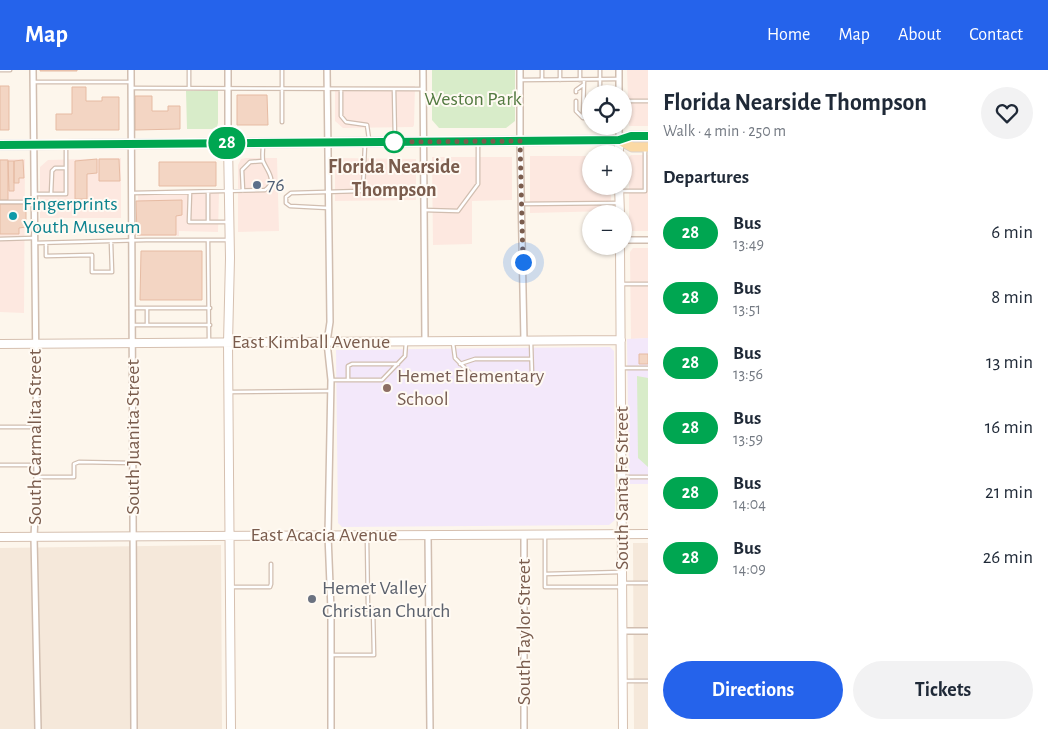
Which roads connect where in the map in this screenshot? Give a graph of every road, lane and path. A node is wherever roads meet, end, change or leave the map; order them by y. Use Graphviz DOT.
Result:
graph roads {
  1 [pos="0,70"];
  2 [pos="10,70"];
  3 [pos="33,70"];
  4 [pos="131,70"];
  5 [pos="189,70"];
  6 [pos="228,70"];
  7 [pos="282,70"];
  8 [pos="327,70"];
  9 [pos="423,70"];
  10 [pos="520,70"];
  11 [pos="542,70"];
  12 [pos="560,70"];
  13 [pos="580,70"];
  14 [pos="600,70"];
  15 [pos="619,70"];
  16 [pos="582,79"];
  17 [pos="600,79"];
  18 [pos="619,79"];
  19 [pos="520,80"];
  20 [pos="542,80"];
  21 [pos="560,80"];
  22 [pos="33,82"];
  23 [pos="131,82"];
  24 [pos="584,85"];
  25 [pos="600,85"];
  26 [pos="619,85"];
  27 [pos="582,86"];
  28 [pos="131,88"];
  29 [pos="189,88"];
  30 [pos="228,88"];
  31 [pos="327,89"];
  32 [pos="341,89"];
  33 [pos="394,89"];
  34 [pos="423,89"];
  35 [pos="282,90"];
  36 [pos="576,92"];
  37 [pos="632,101"];
  38 [pos="648,101"];
  39 [pos="576,102"];
  40 [pos="582,117"];
  41 [pos="282,122"];
  42 [pos="619,135"];
  43 [pos="648,136"];
  44 [pos="619,140"];
  45 [pos="478,141"];
  46 [pos="520,141"];
  47 [pos="367,142"];
  48 [pos="395,142"];
  49 [pos="423,142"];
  50 [pos="228,143"];
  51 [pos="263,143"];
  52 [pos="327,143"];
  53 [pos="66,144"];
  54 [pos="131,144"];
  55 [pos="0,145"];
  56 [pos="33,145"];
  57 [pos="619,145"];
  58 [pos="646,146"];
  59 [pos="263,161"];
  60 [pos="66,168"];
  61 [pos="632,190"];
  62 [pos="243,191"];
  63 [pos="190,192"];
  64 [pos="208,192"];
  65 [pos="229,192"];
  66 [pos="131,193"];
  67 [pos="328,193"];
  68 [pos="33,194"];
  69 [pos="51,194"];
  70 [pos="619,195"];
  71 [pos="0,202"];
  72 [pos="33,202"];
  73 [pos="619,203"];
  74 [pos="521,204"];
  75 [pos="328,208"];
  76 [pos="424,210"];
  77 [pos="208,222"];
  78 [pos="229,222"];
  79 [pos="0,239"];
  80 [pos="229,240"];
  81 [pos="632,240"];
  82 [pos="648,240"];
  83 [pos="34,241"];
  84 [pos="132,241"];
  85 [pos="208,241"];
  86 [pos="111,242"];
  87 [pos="46,243"];
  88 [pos="620,255"];
  89 [pos="621,284"];
  90 [pos="648,284"];
  91 [pos="132,308"];
  92 [pos="147,308"];
  93 [pos="210,308"];
  94 [pos="132,325"];
  95 [pos="147,325"];
  96 [pos="210,325"];
  97 [pos="621,340"];
  98 [pos="528,341"];
  99 [pos="327,342"];
  100 [pos="406,342"];
  101 [pos="425,342"];
  102 [pos="453,342"];
  103 [pos="209,343"];
  104 [pos="228,343"];
  105 [pos="0,344"];
  106 [pos="35,344"];
  107 [pos="132,344"];
  108 [pos="532,359"];
  109 [pos="398,364"];
  110 [pos="460,364"];
  111 [pos="621,368"];
  112 [pos="648,368"];
  113 [pos="331,380"];
  114 [pos="348,380"];
  115 [pos="331,391"];
  116 [pos="229,392"];
  117 [pos="36,426"];
  118 [pos="0,427"];
  119 [pos="133,462"];
  120 [pos="0,465"];
  121 [pos="36,465"];
  122 [pos="37,477"];
  123 [pos="622,477"];
  124 [pos="648,477"];
  125 [pos="524,534"];
  126 [pos="545,534"];
  127 [pos="622,534"];
  128 [pos="648,534"];
  129 [pos="328,535"];
  130 [pos="367,535"];
  131 [pos="428,535"];
  132 [pos="133,536"];
  133 [pos="229,536"];
  134 [pos="0,537"];
  135 [pos="34,537"];
  136 [pos="271,564"];
  137 [pos="623,572"];
  138 [pos="545,574"];
  139 [pos="648,583"];
  140 [pos="623,585"];
  141 [pos="230,587"];
  142 [pos="368,609"];
  143 [pos="331,610"];
  144 [pos="622,632"];
  145 [pos="648,632"];
  146 [pos="331,656"];
  147 [pos="623,681"];
  148 [pos="648,681"];
  149 [pos="38,729"];
  150 [pos="134,729"];
  151 [pos="231,729"];
  152 [pos="331,729"];
  153 [pos="430,729"];
  154 [pos="524,729"];
  155 [pos="623,729"];
  1 -- 2 [label="lane"];
  3 -- 22 [label="street, South Carmalita Street"];
  4 -- 23 [label="street, South Juanita Street"];
  5 -- 29 [label="lane"];
  6 -- 30 [label="street"];
  7 -- 35 [label="lane"];
  8 -- 31 [label="street"];
  9 -- 34 [label="street"];
  10 -- 19 [label="street"];
  11 -- 20 [label="lane"];
  12 -- 21 [label="lane"];
  13 -- 16 [label="lane"];
  14 -- 17 [label="lane"];
  15 -- 18 [label="street"];
  16 -- 17 [label="lane"];
  16 -- 21 [label="lane"];
  16 -- 24 [label="lane"];
  17 -- 18 [label="lane"];
  17 -- 25 [label="lane"];
  18 -- 26 [label="street"];
  19 -- 20 [label="lane"];
  19 -- 46 [label="street"];
  20 -- 21 [label="lane"];
  22 -- 23 [label="lane"];
  22 -- 56 [label="street, South Carmalita Street"];
  23 -- 28 [label="street, South Juanita Street"];
  27 -- 36 [label="lane"];
  28 -- 29 [label="lane"];
  28 -- 54 [label="street, South Juanita Street"];
  29 -- 30 [label="lane"];
  30 -- 35 [label="lane"];
  30 -- 50 [label="street"];
  31 -- 32 [label="lane"];
  31 -- 35 [label="lane"];
  31 -- 52 [label="street"];
  32 -- 33 [label="lane"];
  32 -- 47 [label="lane"];
  33 -- 34 [label="lane"];
  33 -- 48 [label="lane"];
  34 -- 49 [label="street"];
  35 -- 41 [label="lane"];
  37 -- 38 [label="lane"];
  39 -- 40 [label="lane"];
  42 -- 44 [label="street"];
  43 -- 44 [label="main road"];
  44 -- 46 [label="main road"];
  44 -- 57 [label="street"];
  44 -- 58 [label="main road"];
  45 -- 46 [label="main road"];
  45 -- 49 [label="main road"];
  45 -- 76 [label="lane"];
  46 -- 74 [label="street"];
  47 -- 48 [label="main road"];
  47 -- 52 [label="main road"];
  47 -- 67 [label="lane"];
  48 -- 49 [label="main road"];
  49 -- 76 [label="street"];
  50 -- 51 [label="main road"];
  50 -- 54 [label="main road"];
  50 -- 65 [label="street"];
  51 -- 52 [label="main road"];
  51 -- 59 [label="lane"];
  52 -- 67 [label="street"];
  53 -- 54 [label="main road"];
  53 -- 56 [label="main road"];
  53 -- 60 [label="lane"];
  54 -- 66 [label="street, South Juanita Street"];
  55 -- 56 [label="main road"];
  56 -- 68 [label="street, South Carmalita Street"];
  58 -- 61 [label="lane"];
  59 -- 62 [label="lane"];
  59 -- 62 [label="lane"];
  60 -- 69 [label="lane"];
  60 -- 69 [label="lane"];
  62 -- 65 [label="lane"];
  63 -- 64 [label="lane"];
  63 -- 66 [label="lane"];
  63 -- 77 [label="lane"];
  64 -- 65 [label="lane"];
  64 -- 77 [label="lane"];
  65 -- 78 [label="street"];
  66 -- 84 [label="street, South Juanita Street"];
  67 -- 75 [label="street"];
  67 -- 75 [label="lane"];
  68 -- 69 [label="lane"];
  68 -- 72 [label="street, South Carmalita Street"];
  70 -- 73 [label="street"];
  71 -- 72 [label="lane"];
  72 -- 83 [label="street, South Carmalita Street"];
  73 -- 74 [label="lane"];
  74 -- 98 [label="street"];
  75 -- 99 [label="street"];
  76 -- 101 [label="street"];
  77 -- 78 [label="lane"];
  78 -- 80 [label="street"];
  79 -- 83 [label="lane"];
  80 -- 85 [label="lane"];
  80 -- 104 [label="street"];
  81 -- 82 [label="street"];
  83 -- 87 [label="lane"];
  83 -- 106 [label="street, South Carmalita Street"];
  84 -- 85 [label="lane"];
  84 -- 86 [label="lane"];
  84 -- 91 [label="street, South Juanita Street"];
  85 -- 93 [label="lane"];
  86 -- 87 [label="lane"];
  86 -- 87 [label="lane"];
  88 -- 89 [label="street, South Santa Fe Street"];
  89 -- 90 [label="lane"];
  89 -- 97 [label="street, South Santa Fe Street"];
  91 -- 92 [label="lane"];
  91 -- 94 [label="street, South Juanita Street"];
  92 -- 93 [label="lane"];
  92 -- 95 [label="lane"];
  93 -- 96 [label="lane"];
  94 -- 95 [label="lane"];
  94 -- 107 [label="street, South Juanita Street"];
  95 -- 96 [label="lane"];
  96 -- 103 [label="lane"];
  97 -- 98 [label="street, East Kimball Avenue"];
  97 -- 111 [label="street, South Santa Fe Street"];
  98 -- 102 [label="street, East Kimball Avenue"];
  98 -- 108 [label="lane"];
  99 -- 100 [label="street, East Kimball Avenue"];
  99 -- 104 [label="street, East Kimball Avenue"];
  99 -- 113 [label="street"];
  100 -- 101 [label="street, East Kimball Avenue"];
  100 -- 109 [label="lane"];
  101 -- 102 [label="street, East Kimball Avenue"];
  102 -- 110 [label="lane"];
  103 -- 104 [label="street, East Kimball Avenue"];
  103 -- 107 [label="street, East Kimball Avenue"];
  104 -- 116 [label="street"];
  105 -- 106 [label="street, East Kimball Avenue"];
  106 -- 107 [label="street, East Kimball Avenue"];
  106 -- 117 [label="street, South Carmalita Street"];
  107 -- 119 [label="street, South Juanita Street"];
  108 -- 110 [label="lane"];
  108 -- 110 [label="lane"];
  109 -- 114 [label="lane"];
  109 -- 114 [label="lane"];
  111 -- 112 [label="lane"];
  111 -- 123 [label="street, South Santa Fe Street"];
  113 -- 114 [label="lane"];
  113 -- 115 [label="street"];
  115 -- 116 [label="lane"];
  115 -- 129 [label="street"];
  116 -- 133 [label="street"];
  117 -- 118 [label="lane"];
  117 -- 121 [label="street, South Carmalita Street"];
  119 -- 122 [label="lane"];
  119 -- 132 [label="street, South Juanita Street"];
  120 -- 121 [label="lane"];
  121 -- 122 [label="street, South Carmalita Street"];
  122 -- 135 [label="street, South Carmalita Street"];
  123 -- 124 [label="lane"];
  123 -- 127 [label="street, South Santa Fe Street"];
  125 -- 126 [label="street, East Acacia Avenue"];
  125 -- 131 [label="street, East Acacia Avenue"];
  125 -- 154 [label="street, South Taylor Street"];
  126 -- 127 [label="street, East Acacia Avenue"];
  126 -- 138 [label="lane"];
  127 -- 128 [label="street, East Acacia Avenue"];
  127 -- 137 [label="street, South Santa Fe Street"];
  129 -- 130 [label="street, East Acacia Avenue"];
  129 -- 133 [label="street, East Acacia Avenue"];
  129 -- 143 [label="street"];
  130 -- 131 [label="street, East Acacia Avenue"];
  130 -- 142 [label="lane"];
  131 -- 153 [label="street"];
  132 -- 133 [label="street, East Acacia Avenue"];
  132 -- 135 [label="street, East Acacia Avenue"];
  132 -- 150 [label="street, South Juanita Street"];
  133 -- 141 [label="street"];
  134 -- 135 [label="street, East Acacia Avenue"];
  135 -- 149 [label="street, South Carmalita Street"];
  136 -- 141 [label="lane"];
  137 -- 138 [label="lane"];
  137 -- 140 [label="street, South Santa Fe Street"];
  138 -- 140 [label="lane"];
  139 -- 140 [label="lane"];
  140 -- 144 [label="street, South Santa Fe Street"];
  141 -- 151 [label="street"];
  142 -- 143 [label="lane"];
  142 -- 146 [label="lane"];
  143 -- 146 [label="street"];
  144 -- 145 [label="street"];
  144 -- 147 [label="street, South Santa Fe Street"];
  146 -- 152 [label="street"];
  147 -- 148 [label="lane"];
  147 -- 155 [label="street, South Santa Fe Street"];
}
